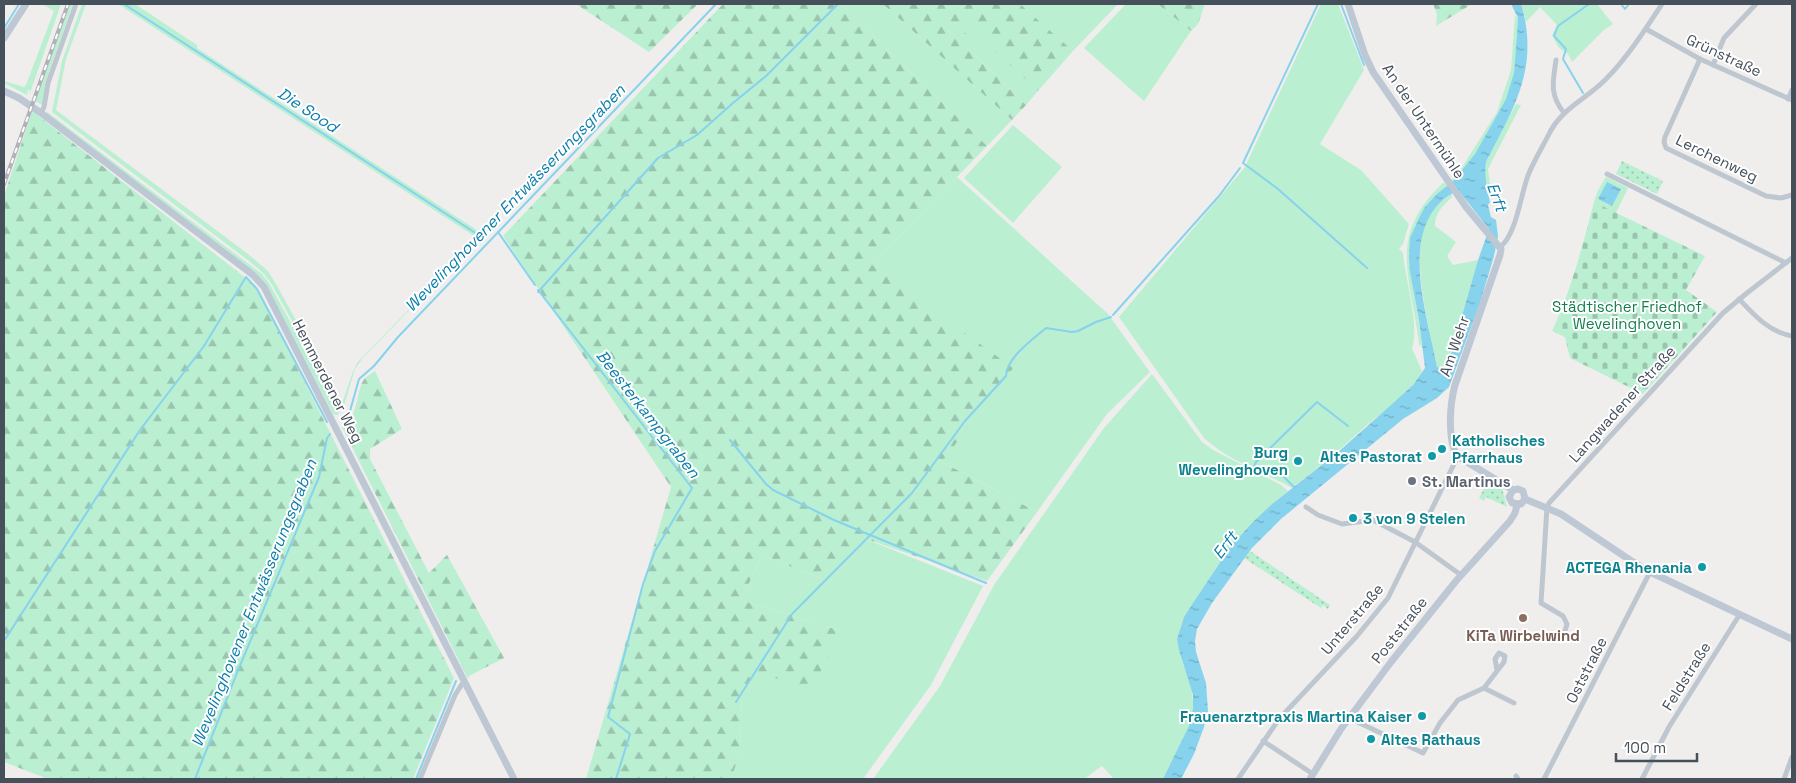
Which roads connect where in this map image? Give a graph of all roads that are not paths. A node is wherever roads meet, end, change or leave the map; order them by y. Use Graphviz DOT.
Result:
graph roads {
  1 [pos="26,4"];
  2 [pos="76,4"];
  3 [pos="1348,4"];
  4 [pos="1662,4"];
  5 [pos="1756,4"];
  6 [pos="1646,29"];
  7 [pos="4,38"];
  8 [pos="1700,59"];
  9 [pos="1556,60"];
  10 [pos="1713,64"];
  11 [pos="1792,90"];
  12 [pos="4,91"];
  13 [pos="1790,99"];
  14 [pos="41,113"];
  15 [pos="1564,113"];
  16 [pos="1607,174"];
  17 [pos="1792,195"];
  18 [pos="1498,244"];
  19 [pos="1792,258"];
  20 [pos="1786,262"];
  21 [pos="1739,299"];
  22 [pos="1792,336"];
  23 [pos="1458,456"];
  24 [pos="1513,490"];
  25 [pos="1525,499"];
  26 [pos="1517,505"];
  27 [pos="1306,507"];
  28 [pos="1547,507"];
  29 [pos="1415,542"];
  30 [pos="1650,572"];
  31 [pos="1461,575"];
  32 [pos="1740,614"];
  33 [pos="1539,638"];
  34 [pos="1792,639"];
  35 [pos="1497,670"];
  36 [pos="464,681"];
  37 [pos="1484,688"];
  38 [pos="1514,703"];
  39 [pos="1349,718"];
  40 [pos="1263,741"];
  41 [pos="1792,757"];
  42 [pos="1311,777"];
  43 [pos="420,779"];
  44 [pos="514,779"];
  45 [pos="1238,779"];
  46 [pos="1544,779"];
  47 [pos="1642,779"];
  48 [pos="1784,779"];
  1 -- 7 [label="main road"];
  2 -- 14 [label="street"];
  3 -- 18 [label="main road, An der Untermühle"];
  4 -- 6 [label="street, Am Wehr"];
  5 -- 10 [label="street"];
  6 -- 8 [label="street, Grünstraße"];
  6 -- 15 [label="street, Am Wehr"];
  8 -- 10 [label="street, Grünstraße"];
  8 -- 17 [label="street, Lerchenweg"];
  9 -- 15 [label="street"];
  10 -- 13 [label="street, Grünstraße"];
  11 -- 13 [label="street"];
  12 -- 14 [label="main road, Hemmerdener Weg"];
  14 -- 36 [label="main road, Hemmerdener Weg"];
  15 -- 18 [label="street, Am Wehr"];
  16 -- 20 [label="street"];
  18 -- 23 [label="main road, Am Wehr"];
  19 -- 20 [label="street, Langwadener Straße"];
  20 -- 21 [label="street, Langwadener Straße"];
  21 -- 22 [label="street"];
  21 -- 28 [label="street, Langwadener Straße"];
  23 -- 24 [label="main road"];
  23 -- 29 [label="street, Unterstraße"];
  24 -- 25 [label="main road"];
  24 -- 26 [label="main road"];
  25 -- 26 [label="main road"];
  25 -- 28 [label="main road"];
  26 -- 31 [label="main road, Poststraße"];
  27 -- 29 [label="street"];
  28 -- 30 [label="main road"];
  28 -- 33 [label="street"];
  29 -- 31 [label="street"];
  29 -- 40 [label="street, Unterstraße"];
  30 -- 32 [label="main road"];
  30 -- 46 [label="street, Oststraße"];
  31 -- 39 [label="main road, Poststraße"];
  32 -- 34 [label="main road"];
  32 -- 47 [label="street, Feldstraße"];
  35 -- 37 [label="street"];
  36 -- 43 [label="street"];
  36 -- 44 [label="main road, Hemmerdener Weg"];
  37 -- 38 [label="street"];
  37 -- 39 [label="street"];
  39 -- 42 [label="main road, Poststraße"];
  40 -- 42 [label="street"];
  40 -- 45 [label="street, Unterstraße"];
  41 -- 48 [label="street"];
}
